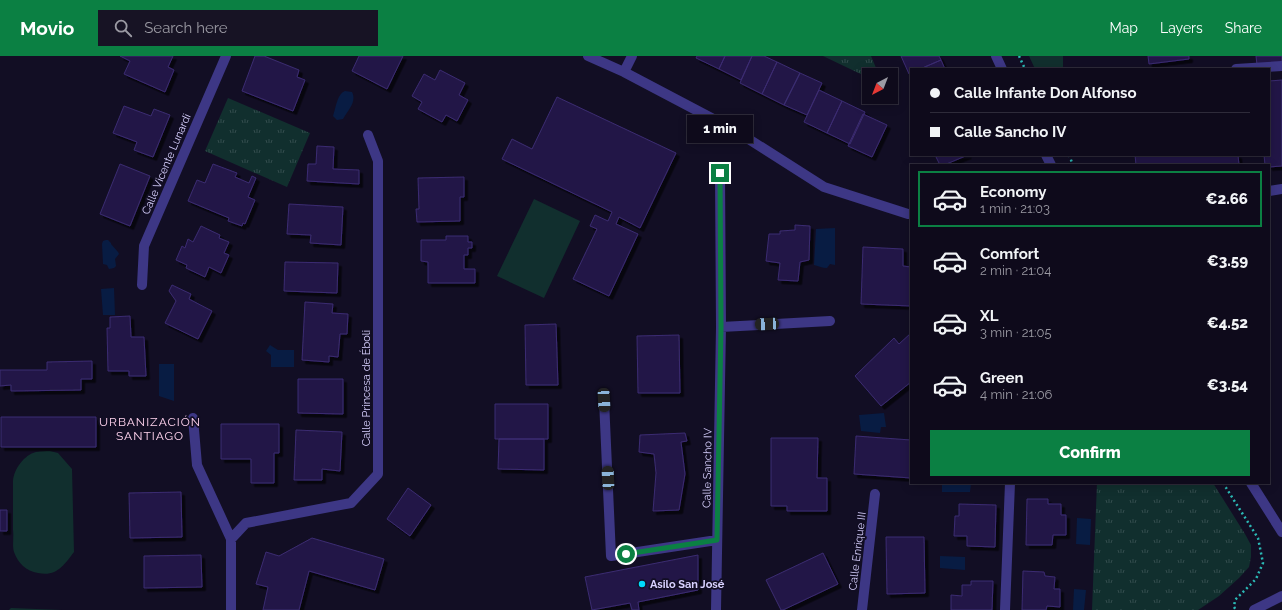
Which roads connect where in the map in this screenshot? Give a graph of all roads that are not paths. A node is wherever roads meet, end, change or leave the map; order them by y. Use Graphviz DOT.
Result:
graph roads {
  1 [pos="226,56"];
  2 [pos="588,56"];
  3 [pos="632,56"];
  4 [pos="996,56"];
  5 [pos="1282,66"];
  6 [pos="1002,68"];
  7 [pos="1251,68"];
  8 [pos="624,72"];
  9 [pos="368,135"];
  10 [pos="720,173"];
  11 [pos="1282,189"];
  12 [pos="1270,191"];
  13 [pos="910,214"];
  14 [pos="142,284"];
  15 [pos="830,321"];
  16 [pos="721,327"];
  17 [pos="604,400"];
  18 [pos="193,418"];
  19 [pos="1010,484"];
  20 [pos="1252,484"];
  21 [pos="875,494"];
  22 [pos="1282,532"];
  23 [pos="231,539"];
  24 [pos="717,540"];
  25 [pos="1282,596"];
  26 [pos="230,610"];
  27 [pos="716,610"];
  28 [pos="862,610"];
  29 [pos="1005,610"];
  30 [pos="1254,610"];
  1 -- 14 [label="street, Calle Vicente Lunardi"];
  2 -- 8 [label="street"];
  3 -- 8 [label="street"];
  4 -- 6 [label="street"];
  5 -- 7 [label="street"];
  8 -- 13 [label="street"];
  9 -- 23 [label="street, Calle Princesa de Éboli"];
  10 -- 16 [label="street, Calle Sancho IV"];
  11 -- 12 [label="street"];
  15 -- 16 [label="street"];
  16 -- 24 [label="street, Calle Sancho IV"];
  17 -- 24 [label="street"];
  18 -- 23 [label="street"];
  19 -- 29 [label="street"];
  20 -- 22 [label="street"];
  21 -- 28 [label="street, Calle Enrique III"];
  23 -- 26 [label="street"];
  24 -- 27 [label="street, Calle Sancho IV"];
  25 -- 30 [label="street"];
}
